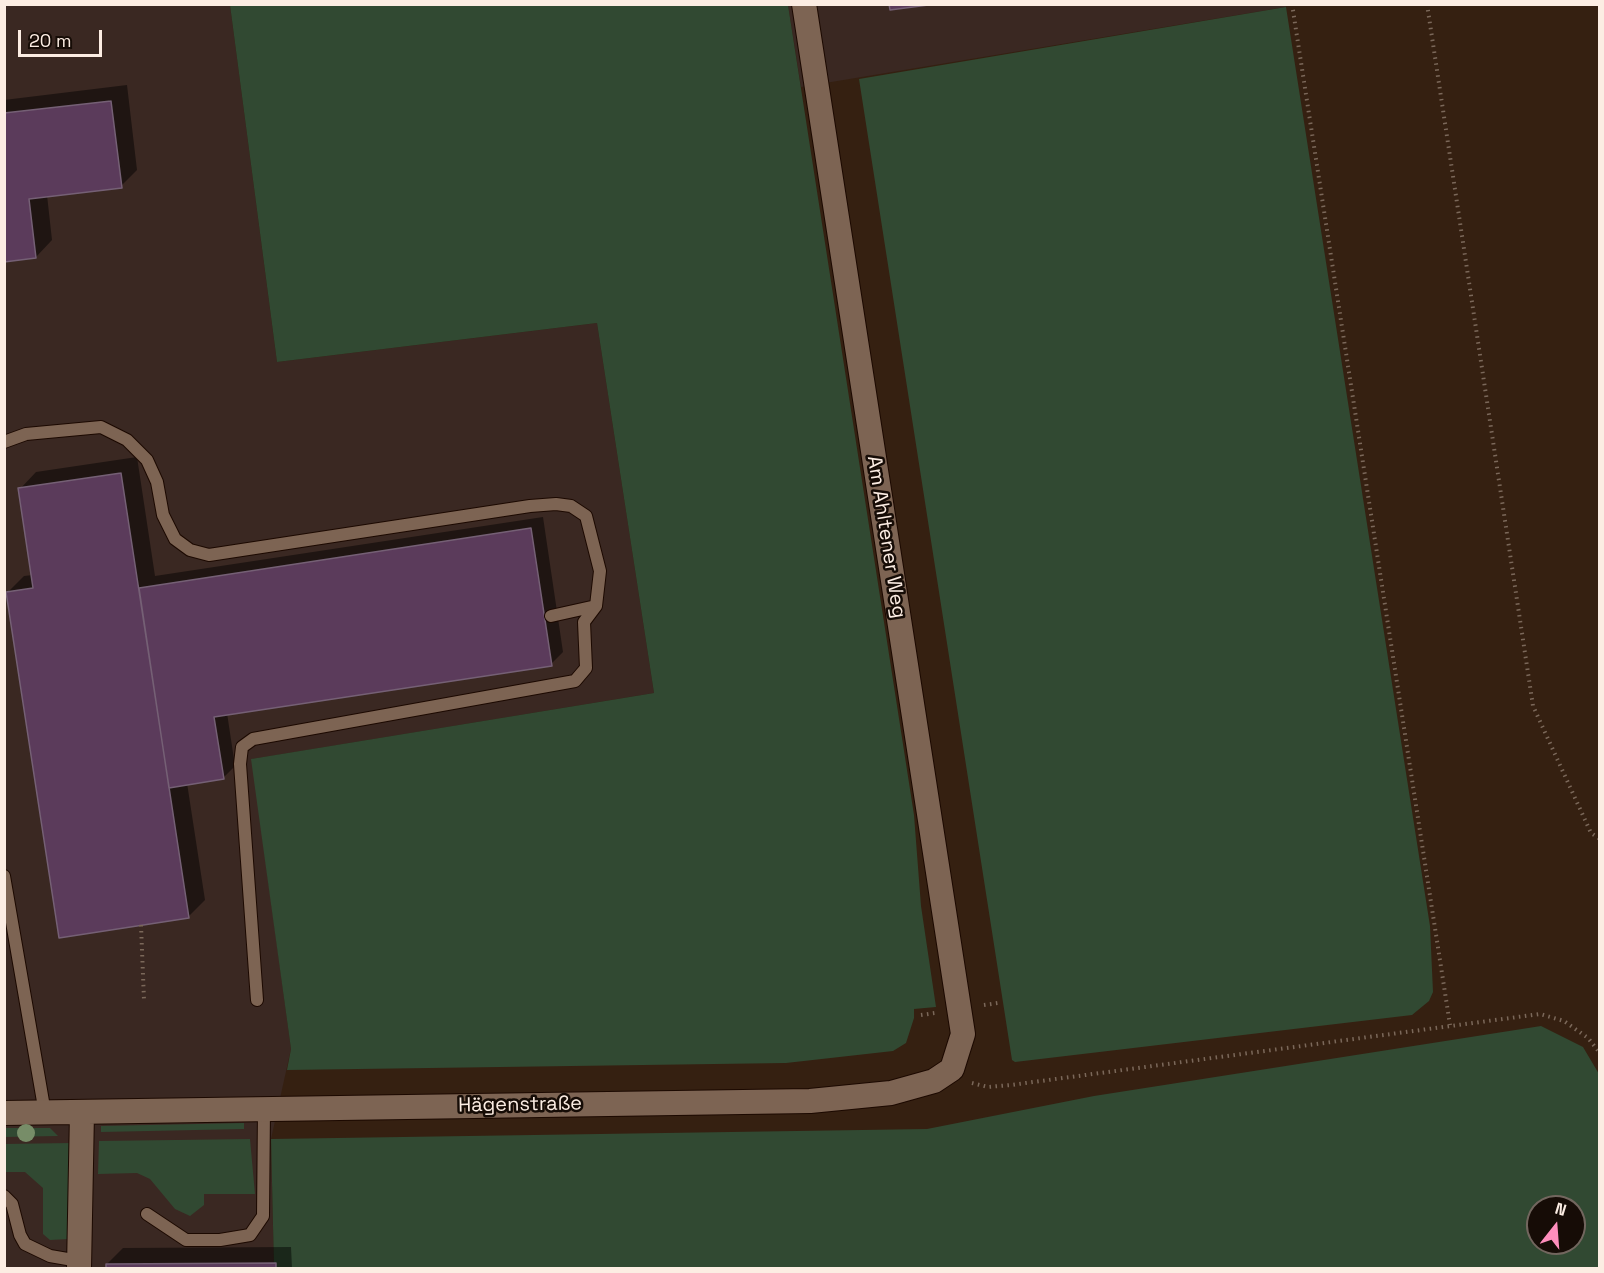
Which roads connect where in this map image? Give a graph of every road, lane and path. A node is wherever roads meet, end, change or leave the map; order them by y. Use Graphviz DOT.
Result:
graph roads {
  1 [pos="804,4"];
  2 [pos="1292,4"];
  3 [pos="1427,4"];
  4 [pos="4,442"];
  5 [pos="596,606"];
  6 [pos="551,616"];
  7 [pos="1599,839"];
  8 [pos="4,876"];
  9 [pos="141,925"];
  10 [pos="144,1000"];
  11 [pos="257,1000"];
  12 [pos="998,1003"];
  13 [pos="981,1005"];
  14 [pos="936,1013"];
  15 [pos="921,1015"];
  16 [pos="1450,1025"];
  17 [pos="1599,1053"];
  18 [pos="952,1069"];
  19 [pos="264,1110"];
  20 [pos="82,1112"];
  21 [pos="4,1113"];
  22 [pos="45,1113"];
  23 [pos="4,1196"];
  24 [pos="147,1214"];
  25 [pos="79,1265"];
  1 -- 18 [label="street, Am Ahltener Weg"];
  2 -- 16 [label="path"];
  3 -- 7 [label="path"];
  4 -- 5 [label="lane"];
  5 -- 6 [label="lane"];
  5 -- 11 [label="lane"];
  8 -- 22 [label="lane"];
  9 -- 10 [label="path"];
  12 -- 13 [label="path"];
  14 -- 15 [label="path"];
  16 -- 17 [label="path"];
  16 -- 18 [label="path"];
  18 -- 19 [label="street, Hägenstraße"];
  19 -- 20 [label="street, Hägenstraße"];
  19 -- 24 [label="lane"];
  20 -- 22 [label="street, Hägenstraße"];
  20 -- 25 [label="street"];
  21 -- 22 [label="street, Hägenstraße"];
  23 -- 25 [label="lane"];
}
